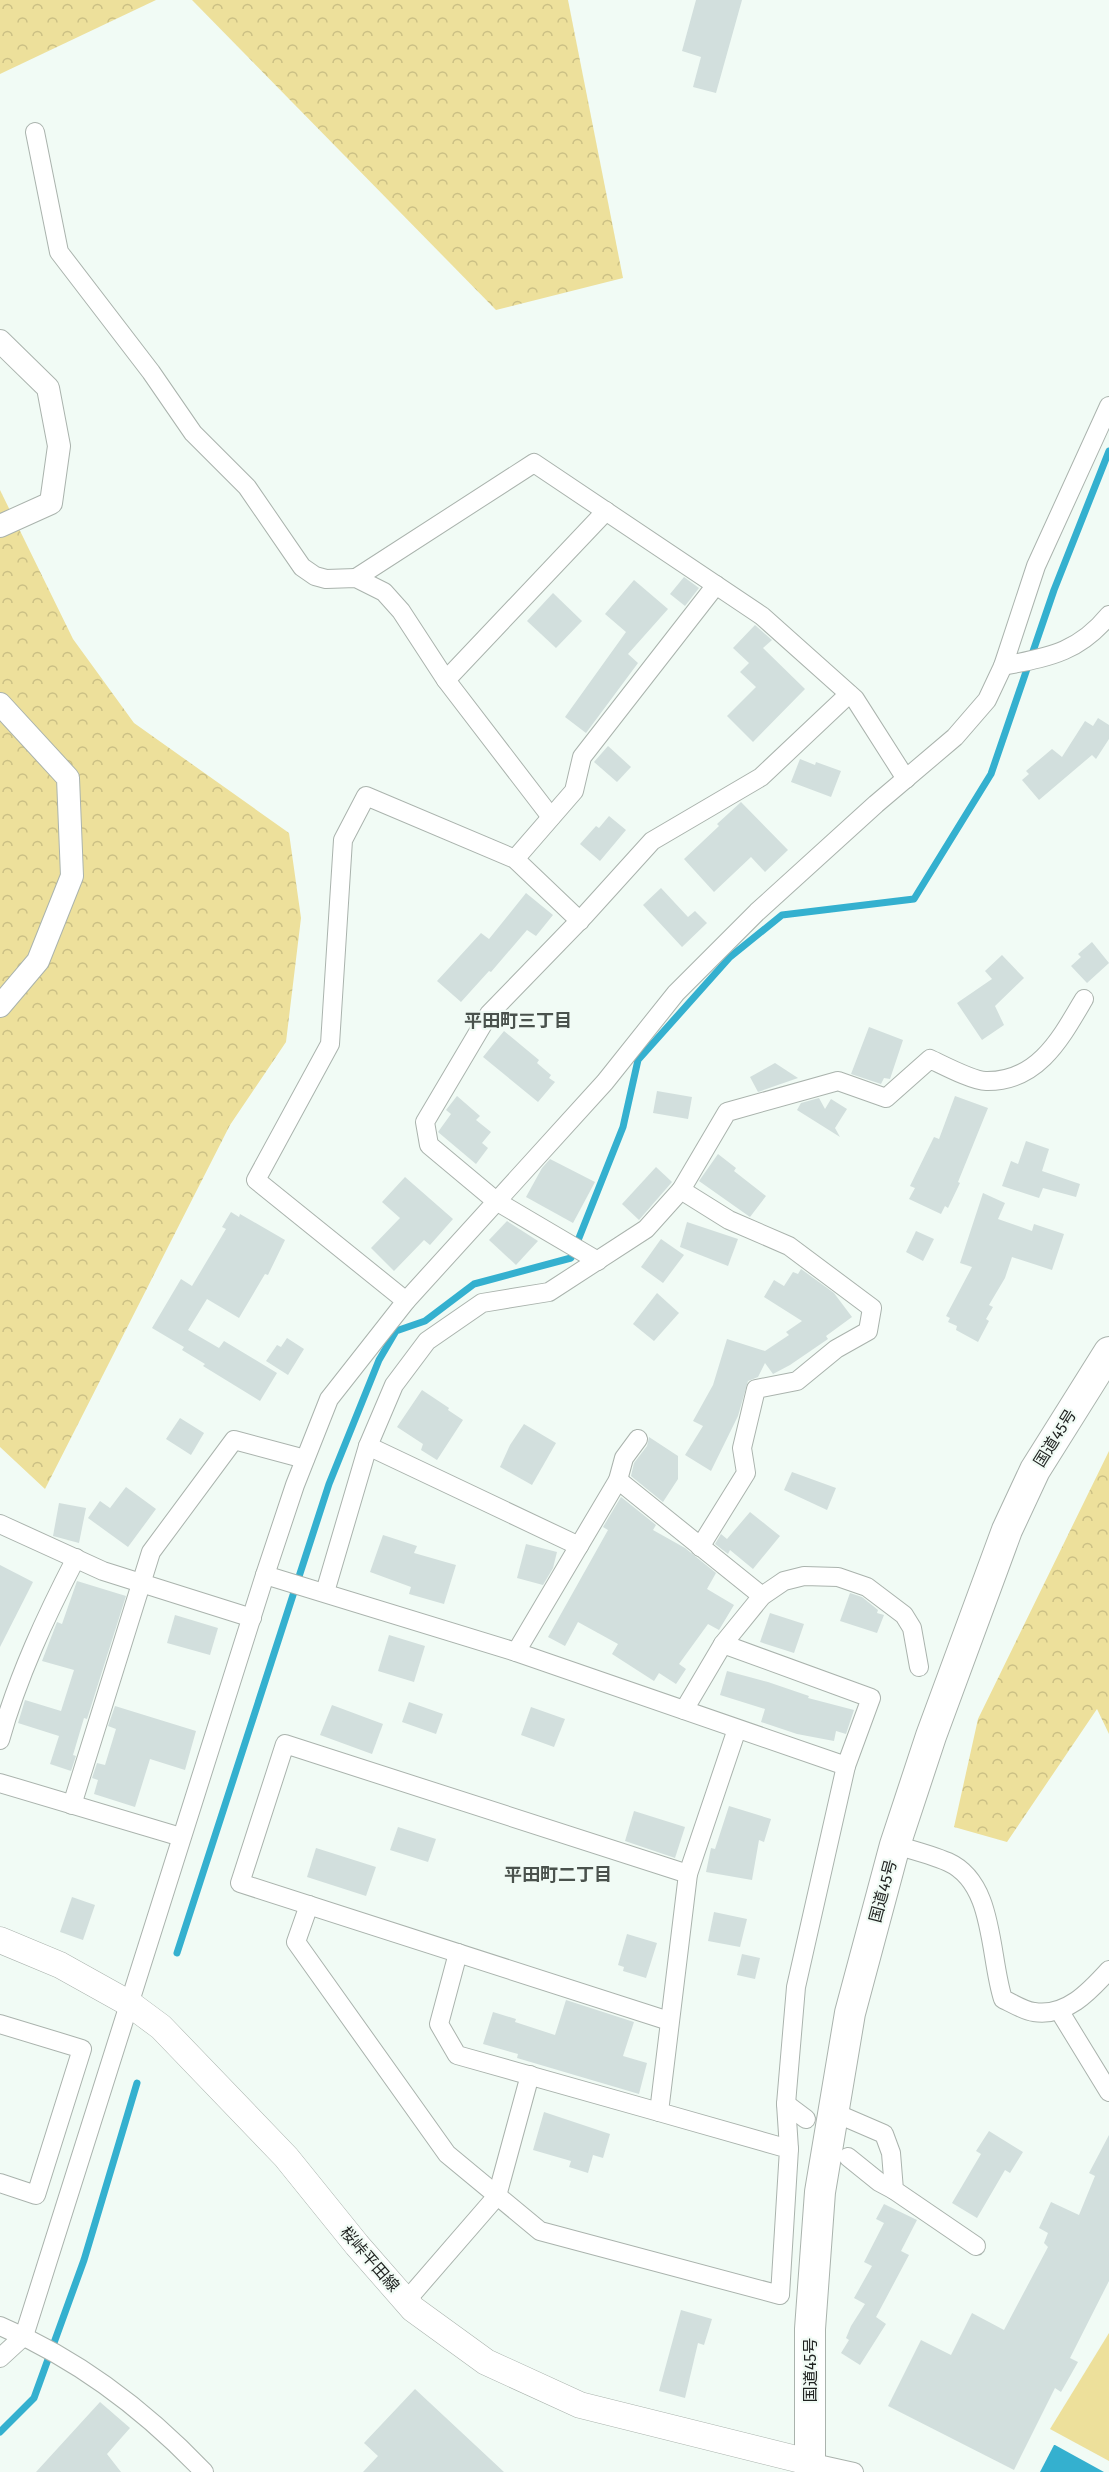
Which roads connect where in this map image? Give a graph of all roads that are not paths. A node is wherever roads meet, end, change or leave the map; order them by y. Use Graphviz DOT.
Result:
graph roads {
  1 [pos="35,132"];
  2 [pos="0,341"];
  3 [pos="1109,406"];
  4 [pos="606,511"];
  5 [pos="0,526"];
  6 [pos="356,578"];
  7 [pos="716,585"];
  8 [pos="1109,615"];
  9 [pos="1008,665"];
  10 [pos="446,680"];
  11 [pos="849,694"];
  12 [pos="0,704"];
  13 [pos="906,778"];
  14 [pos="550,817"];
  15 [pos="515,859"];
  16 [pos="580,921"];
  17 [pos="1084,999"];
  18 [pos="0,1006"];
  19 [pos="681,1190"];
  20 [pos="496,1201"];
  21 [pos="592,1258"];
  22 [pos="405,1300"];
  23 [pos="1109,1352"];
  24 [pos="638,1438"];
  25 [pos="368,1446"];
  26 [pos="305,1459"];
  27 [pos="618,1480"];
  28 [pos="0,1524"];
  29 [pos="579,1546"];
  30 [pos="700,1547"];
  31 [pos="76,1558"];
  32 [pos="265,1575"];
  33 [pos="140,1583"];
  34 [pos="325,1592"];
  35 [pos="762,1596"];
  36 [pos="252,1618"];
  37 [pos="723,1644"];
  38 [pos="516,1652"];
  39 [pos="919,1666"];
  40 [pos="684,1710"];
  41 [pos="737,1729"];
  42 [pos="0,1740"];
  43 [pos="846,1766"];
  44 [pos="0,1783"];
  45 [pos="72,1805"];
  46 [pos="181,1837"];
  47 [pos="895,1845"];
  48 [pos="688,1874"];
  49 [pos="309,1905"];
  50 [pos="0,1940"];
  51 [pos="458,1953"];
  52 [pos="1109,1970"];
  53 [pos="130,2004"];
  54 [pos="1060,2012"];
  55 [pos="669,2021"];
  56 [pos="0,2024"];
  57 [pos="530,2075"];
  58 [pos="1109,2092"];
  59 [pos="786,2104"];
  60 [pos="659,2112"];
  61 [pos="819,2115"];
  62 [pos="789,2149"];
  63 [pos="848,2157"];
  64 [pos="0,2183"];
  65 [pos="894,2190"];
  66 [pos="497,2196"];
  67 [pos="976,2246"];
  68 [pos="406,2301"];
  69 [pos="0,2326"];
  70 [pos="24,2336"];
  71 [pos="0,2358"];
  72 [pos="810,2467"];
  73 [pos="204,2472"];
  74 [pos="854,2472"];
  1 -- 6 [label="street"];
  2 -- 5 [label="street"];
  3 -- 9 [label="street"];
  4 -- 6 [label="street"];
  4 -- 7 [label="street"];
  4 -- 10 [label="street"];
  6 -- 10 [label="street"];
  7 -- 11 [label="street"];
  7 -- 14 [label="street"];
  8 -- 9 [label="street"];
  9 -- 13 [label="street"];
  10 -- 14 [label="street"];
  11 -- 13 [label="street"];
  11 -- 16 [label="street"];
  12 -- 18 [label="street"];
  13 -- 20 [label="street"];
  14 -- 15 [label="street"];
  15 -- 16 [label="street"];
  15 -- 22 [label="street"];
  16 -- 20 [label="street"];
  17 -- 19 [label="street"];
  19 -- 21 [label="street"];
  19 -- 30 [label="street"];
  20 -- 21 [label="street"];
  20 -- 22 [label="street"];
  21 -- 25 [label="street"];
  22 -- 26 [label="street"];
  23 -- 47 [label="highway, 国道45号"];
  24 -- 27 [label="street"];
  25 -- 29 [label="street"];
  25 -- 34 [label="street"];
  26 -- 32 [label="street"];
  26 -- 33 [label="street"];
  27 -- 29 [label="street"];
  27 -- 30 [label="street"];
  28 -- 31 [label="street"];
  29 -- 38 [label="street"];
  30 -- 35 [label="street"];
  31 -- 33 [label="street"];
  31 -- 42 [label="street"];
  32 -- 34 [label="street"];
  32 -- 36 [label="street"];
  33 -- 36 [label="street"];
  33 -- 45 [label="street"];
  34 -- 38 [label="street"];
  35 -- 37 [label="street"];
  35 -- 39 [label="street"];
  36 -- 46 [label="street"];
  37 -- 40 [label="street"];
  37 -- 43 [label="street"];
  38 -- 40 [label="street"];
  40 -- 41 [label="street"];
  41 -- 43 [label="street"];
  41 -- 48 [label="street"];
  43 -- 59 [label="street"];
  44 -- 45 [label="street"];
  45 -- 46 [label="street"];
  46 -- 53 [label="street"];
  47 -- 54 [label="street"];
  47 -- 61 [label="highway, 国道45号"];
  48 -- 49 [label="street"];
  48 -- 55 [label="street"];
  49 -- 51 [label="street"];
  49 -- 66 [label="street"];
  50 -- 53 [label="main road, 桜峠平田線"];
  51 -- 55 [label="street"];
  51 -- 57 [label="street"];
  52 -- 54 [label="street"];
  53 -- 68 [label="main road, 桜峠平田線"];
  53 -- 70 [label="street"];
  54 -- 58 [label="street"];
  55 -- 60 [label="street"];
  56 -- 64 [label="street"];
  57 -- 60 [label="street"];
  57 -- 66 [label="street"];
  59 -- 61 [label="street"];
  59 -- 62 [label="street"];
  60 -- 62 [label="street"];
  61 -- 65 [label="street"];
  61 -- 72 [label="highway, 国道45号"];
  62 -- 66 [label="street"];
  63 -- 65 [label="street"];
  65 -- 67 [label="street"];
  66 -- 68 [label="street"];
  68 -- 72 [label="main road, 桜峠平田線"];
  69 -- 70 [label="street"];
  70 -- 71 [label="street"];
  70 -- 73 [label="street"];
  72 -- 74 [label="street"];
}
